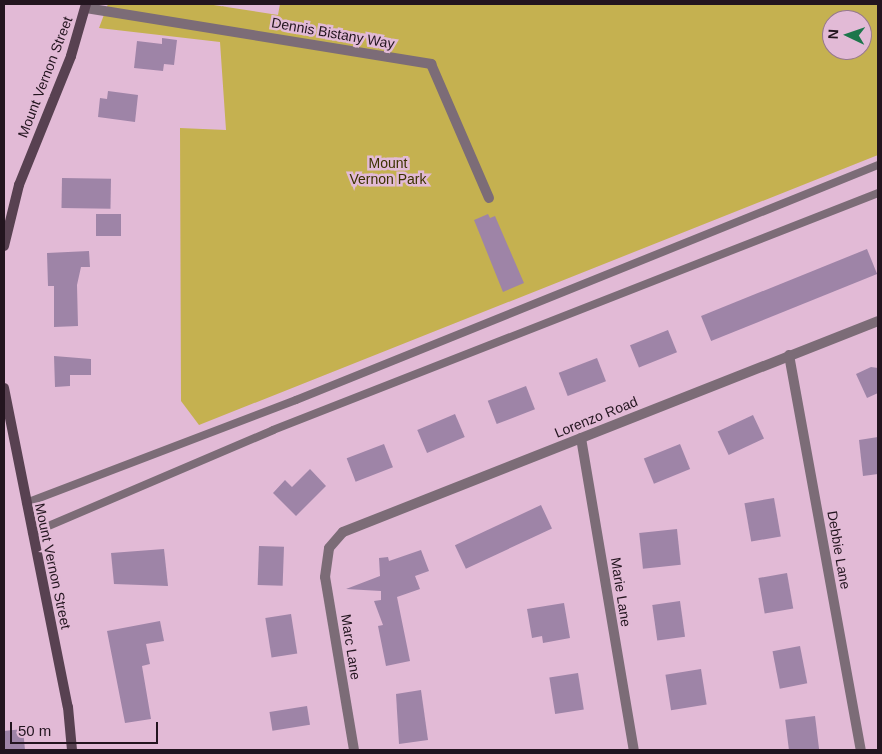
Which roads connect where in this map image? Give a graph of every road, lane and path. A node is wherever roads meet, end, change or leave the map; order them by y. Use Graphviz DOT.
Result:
graph roads {
  1 [pos="86,6"];
  2 [pos="878,165"];
  3 [pos="878,193"];
  4 [pos="489,198"];
  5 [pos="4,246"];
  6 [pos="878,320"];
  7 [pos="789,356"];
  8 [pos="4,388"];
  9 [pos="581,438"];
  10 [pos="26,503"];
  11 [pos="32,533"];
  12 [pos="329,548"];
  13 [pos="72,750"];
  14 [pos="354,750"];
  15 [pos="634,750"];
  16 [pos="861,750"];
  1 -- 4 [label="street, Dennis Bistany Way"];
  1 -- 5 [label="main road, Mount Vernon Street"];
  2 -- 10 [label="lane"];
  3 -- 11 [label="lane"];
  6 -- 7 [label="street, Lorenzo Road"];
  7 -- 9 [label="street, Lorenzo Road"];
  7 -- 16 [label="street, Debbie Lane"];
  8 -- 10 [label="main road, Mount Vernon Street"];
  9 -- 12 [label="street, Lorenzo Road"];
  9 -- 15 [label="street, Marie Lane"];
  10 -- 11 [label="main road, Mount Vernon Street"];
  11 -- 13 [label="main road, Mount Vernon Street"];
  12 -- 14 [label="street, Marc Lane"];
}
